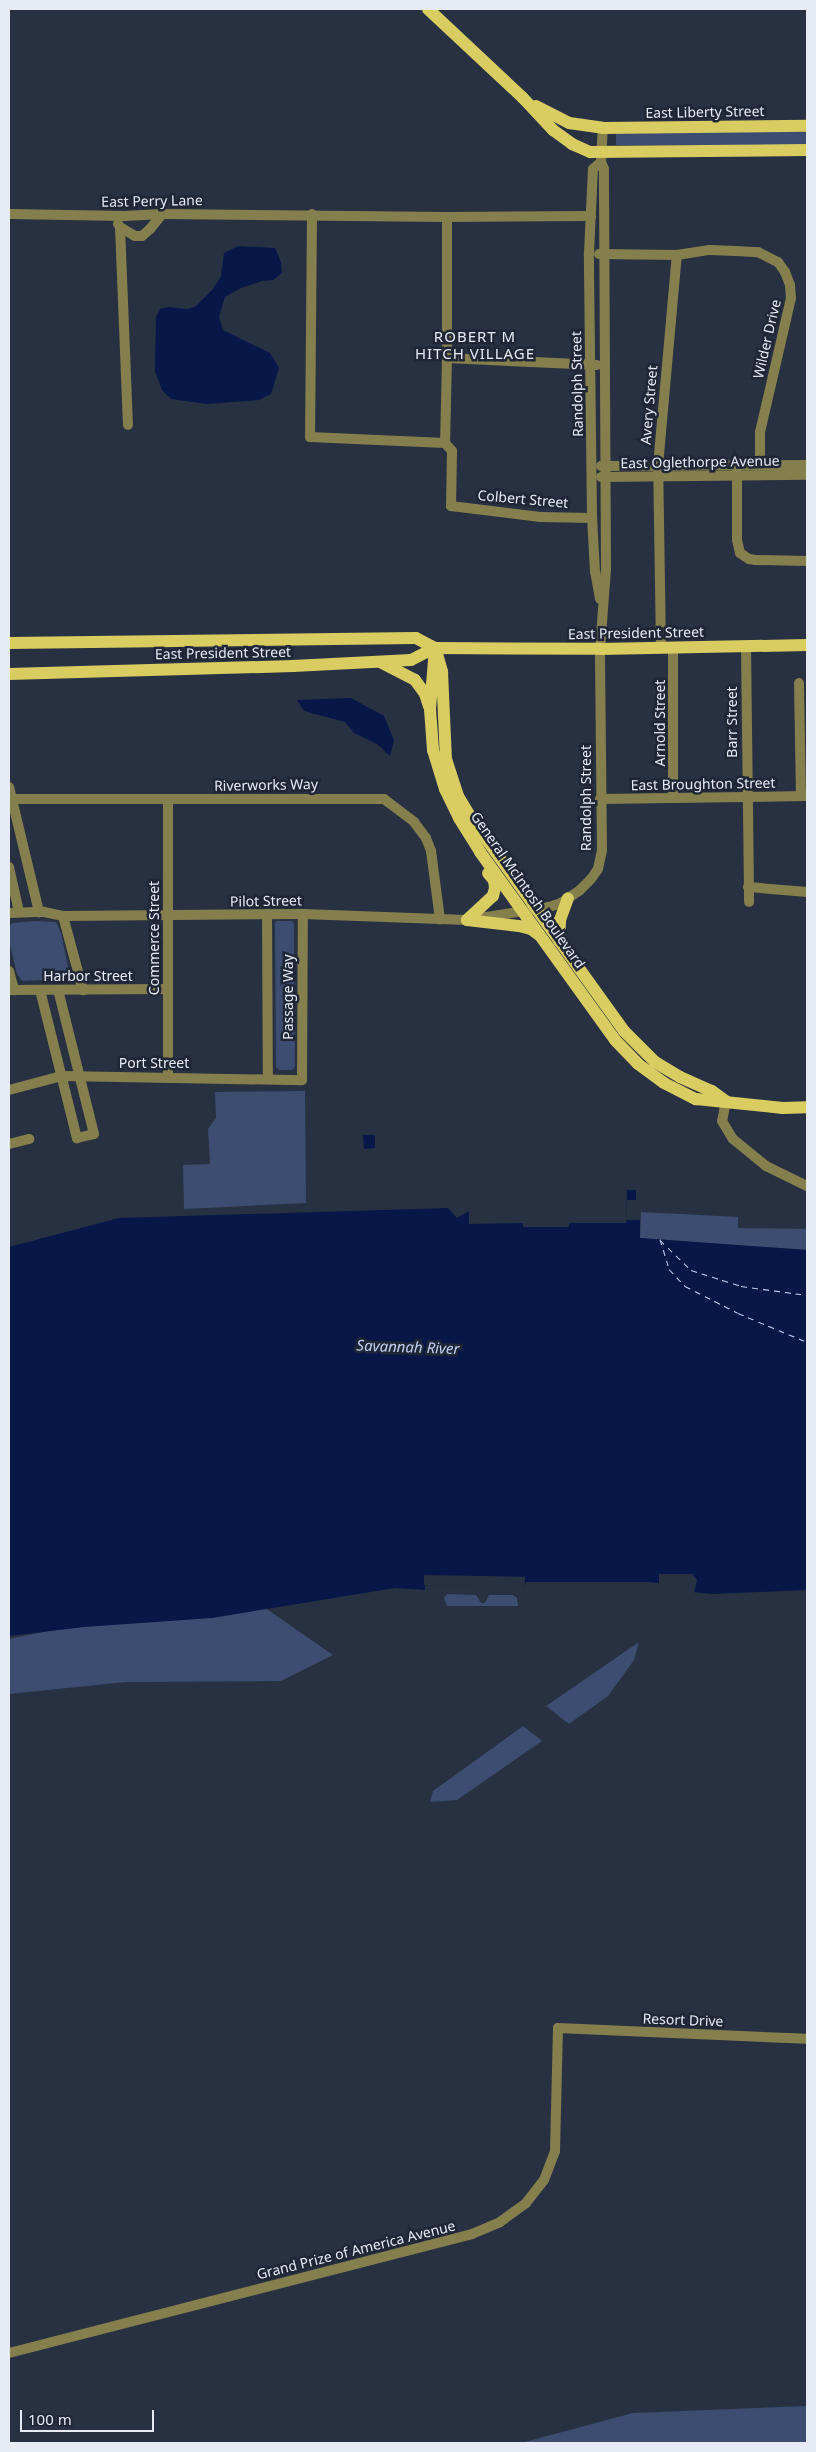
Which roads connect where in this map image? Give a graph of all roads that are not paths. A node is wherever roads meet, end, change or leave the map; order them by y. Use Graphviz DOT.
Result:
graph roads {
  1 [pos="428,9"];
  2 [pos="523,98"];
  3 [pos="807,126"];
  4 [pos="603,128"];
  5 [pos="807,150"];
  6 [pos="603,156"];
  7 [pos="9,214"];
  8 [pos="162,214"];
  9 [pos="312,214"];
  10 [pos="115,216"];
  11 [pos="591,216"];
  12 [pos="447,217"];
  13 [pos="120,227"];
  14 [pos="589,253"];
  15 [pos="604,254"];
  16 [pos="677,255"];
  17 [pos="447,358"];
  18 [pos="591,365"];
  19 [pos="605,366"];
  20 [pos="128,425"];
  21 [pos="445,444"];
  22 [pos="760,465"];
  23 [pos="807,465"];
  24 [pos="592,466"];
  25 [pos="606,466"];
  26 [pos="658,471"];
  27 [pos="737,471"];
  28 [pos="807,475"];
  29 [pos="606,477"];
  30 [pos="592,478"];
  31 [pos="592,518"];
  32 [pos="807,561"];
  33 [pos="602,608"];
  34 [pos="9,643"];
  35 [pos="807,645"];
  36 [pos="746,646"];
  37 [pos="435,648"];
  38 [pos="600,648"];
  39 [pos="667,648"];
  40 [pos="379,661"];
  41 [pos="9,674"];
  42 [pos="799,683"];
  43 [pos="430,709"];
  44 [pos="9,787"];
  45 [pos="804,796"];
  46 [pos="746,797"];
  47 [pos="673,798"];
  48 [pos="10,799"];
  49 [pos="168,799"];
  50 [pos="600,799"];
  51 [pos="459,818"];
  52 [pos="9,867"];
  53 [pos="748,887"];
  54 [pos="807,892"];
  55 [pos="568,898"];
  56 [pos="749,902"];
  57 [pos="537,910"];
  58 [pos="523,911"];
  59 [pos="14,912"];
  60 [pos="39,912"];
  61 [pos="267,914"];
  62 [pos="303,914"];
  63 [pos="63,916"];
  64 [pos="168,916"];
  65 [pos="440,919"];
  66 [pos="467,920"];
  67 [pos="540,935"];
  68 [pos="559,940"];
  69 [pos="9,971"];
  70 [pos="11,990"];
  71 [pos="40,990"];
  72 [pos="58,990"];
  73 [pos="83,990"];
  74 [pos="168,990"];
  75 [pos="62,1076"];
  76 [pos="80,1077"];
  77 [pos="168,1077"];
  78 [pos="268,1079"];
  79 [pos="302,1080"];
  80 [pos="9,1090"];
  81 [pos="726,1101"];
  82 [pos="807,1107"];
  83 [pos="29,1139"];
  84 [pos="9,1144"];
  85 [pos="807,1186"];
  86 [pos="558,2028"];
  87 [pos="807,2039"];
  88 [pos="9,2352"];
  1 -- 2 [label="main road"];
  2 -- 4 [label="main road, East Liberty Street"];
  2 -- 6 [label="main road"];
  3 -- 4 [label="main road, East Liberty Street"];
  4 -- 6 [label="street, Randolph Street"];
  5 -- 6 [label="main road"];
  6 -- 11 [label="street, Randolph Street"];
  6 -- 15 [label="street, Randolph Street"];
  7 -- 10 [label="street, East Perry Lane"];
  8 -- 9 [label="street, East Perry Lane"];
  8 -- 10 [label="street, East Perry Lane"];
  8 -- 13 [label="street"];
  9 -- 12 [label="street"];
  9 -- 21 [label="street"];
  10 -- 13 [label="street"];
  11 -- 12 [label="street"];
  11 -- 14 [label="street, Randolph Street"];
  12 -- 17 [label="street"];
  13 -- 20 [label="street"];
  14 -- 15 [label="street, Wilder Drive"];
  14 -- 18 [label="street, Randolph Street"];
  15 -- 16 [label="street, Wilder Drive"];
  15 -- 19 [label="street, Randolph Street"];
  16 -- 22 [label="street, Wilder Drive"];
  16 -- 26 [label="street, Avery Street"];
  17 -- 18 [label="street"];
  17 -- 21 [label="street"];
  18 -- 19 [label="street"];
  18 -- 24 [label="street, Randolph Street"];
  19 -- 25 [label="street, Randolph Street"];
  21 -- 31 [label="street, Colbert Street"];
  22 -- 23 [label="street, East Oglethorpe Avenue"];
  22 -- 27 [label="street, East Oglethorpe Avenue"];
  24 -- 25 [label="street, East Oglethorpe Avenue"];
  24 -- 30 [label="street, Randolph Street"];
  25 -- 26 [label="street, East Oglethorpe Avenue"];
  25 -- 29 [label="street, Randolph Street"];
  26 -- 27 [label="street, East Oglethorpe Avenue"];
  26 -- 29 [label="street, East Oglethorpe Avenue"];
  26 -- 39 [label="street, Avery Street"];
  27 -- 28 [label="street, East Oglethorpe Avenue"];
  27 -- 32 [label="street"];
  29 -- 30 [label="street, East Oglethorpe Avenue"];
  29 -- 33 [label="street, Randolph Street"];
  30 -- 31 [label="street, Randolph Street"];
  31 -- 33 [label="street, Randolph Street"];
  33 -- 38 [label="street, Randolph Street"];
  34 -- 37 [label="main road, East President Street"];
  35 -- 36 [label="main road, East President Street"];
  36 -- 39 [label="main road, East President Street"];
  36 -- 46 [label="street, Barr Street"];
  37 -- 38 [label="main road, East President Street"];
  37 -- 40 [label="main road, East President Street"];
  37 -- 43 [label="main road, General McIntosh Boulevard"];
  37 -- 57 [label="main road, General McIntosh Boulevard"];
  38 -- 39 [label="main road, East President Street"];
  38 -- 50 [label="street, Randolph Street"];
  39 -- 47 [label="street, Arnold Street"];
  40 -- 41 [label="main road, East President Street"];
  40 -- 43 [label="main road"];
  42 -- 45 [label="street"];
  43 -- 51 [label="main road, General McIntosh Boulevard"];
  44 -- 48 [label="street"];
  45 -- 46 [label="street, East Broughton Street"];
  46 -- 47 [label="street, East Broughton Street"];
  46 -- 53 [label="street, Barr Street"];
  47 -- 50 [label="street, East Broughton Street"];
  48 -- 49 [label="street, Riverworks Way"];
  48 -- 60 [label="street"];
  49 -- 64 [label="street, Commerce Street"];
  49 -- 65 [label="street, Riverworks Way"];
  50 -- 55 [label="street, Randolph Street"];
  51 -- 58 [label="main road, General McIntosh Boulevard"];
  51 -- 66 [label="main road"];
  52 -- 59 [label="street"];
  53 -- 54 [label="street"];
  53 -- 56 [label="street, Barr Street"];
  55 -- 57 [label="street, Randolph Street"];
  55 -- 68 [label="main road"];
  57 -- 58 [label="street, Randolph Street"];
  57 -- 68 [label="main road, General McIntosh Boulevard"];
  58 -- 66 [label="street, Pilot Street"];
  58 -- 67 [label="main road, General McIntosh Boulevard"];
  59 -- 60 [label="street, Pilot Street"];
  60 -- 63 [label="street, Pilot Street"];
  61 -- 62 [label="street, Pilot Street"];
  61 -- 64 [label="street, Pilot Street"];
  61 -- 78 [label="street, Passage Way"];
  62 -- 65 [label="street, Pilot Street"];
  62 -- 79 [label="street, Passage Way"];
  63 -- 64 [label="street, Pilot Street"];
  63 -- 73 [label="street"];
  64 -- 74 [label="street, Commerce Street"];
  65 -- 66 [label="street, Pilot Street"];
  66 -- 67 [label="main road"];
  67 -- 81 [label="main road, General McIntosh Boulevard"];
  68 -- 81 [label="main road, General McIntosh Boulevard"];
  69 -- 70 [label="street"];
  70 -- 71 [label="street, Harbor Street"];
  71 -- 72 [label="street, Harbor Street"];
  71 -- 75 [label="street"];
  72 -- 73 [label="street, Harbor Street"];
  72 -- 76 [label="street"];
  73 -- 74 [label="street, Harbor Street"];
  74 -- 77 [label="street, Commerce Street"];
  75 -- 76 [label="street, Port Street"];
  75 -- 76 [label="street"];
  75 -- 80 [label="street, Port Street"];
  76 -- 77 [label="street, Port Street"];
  77 -- 78 [label="street, Port Street"];
  78 -- 79 [label="street, Port Street"];
  81 -- 82 [label="main road, General McIntosh Boulevard"];
  81 -- 85 [label="street"];
  83 -- 84 [label="street"];
  86 -- 87 [label="street, Resort Drive"];
  86 -- 88 [label="street, Grand Prize of America Avenue"];
}
